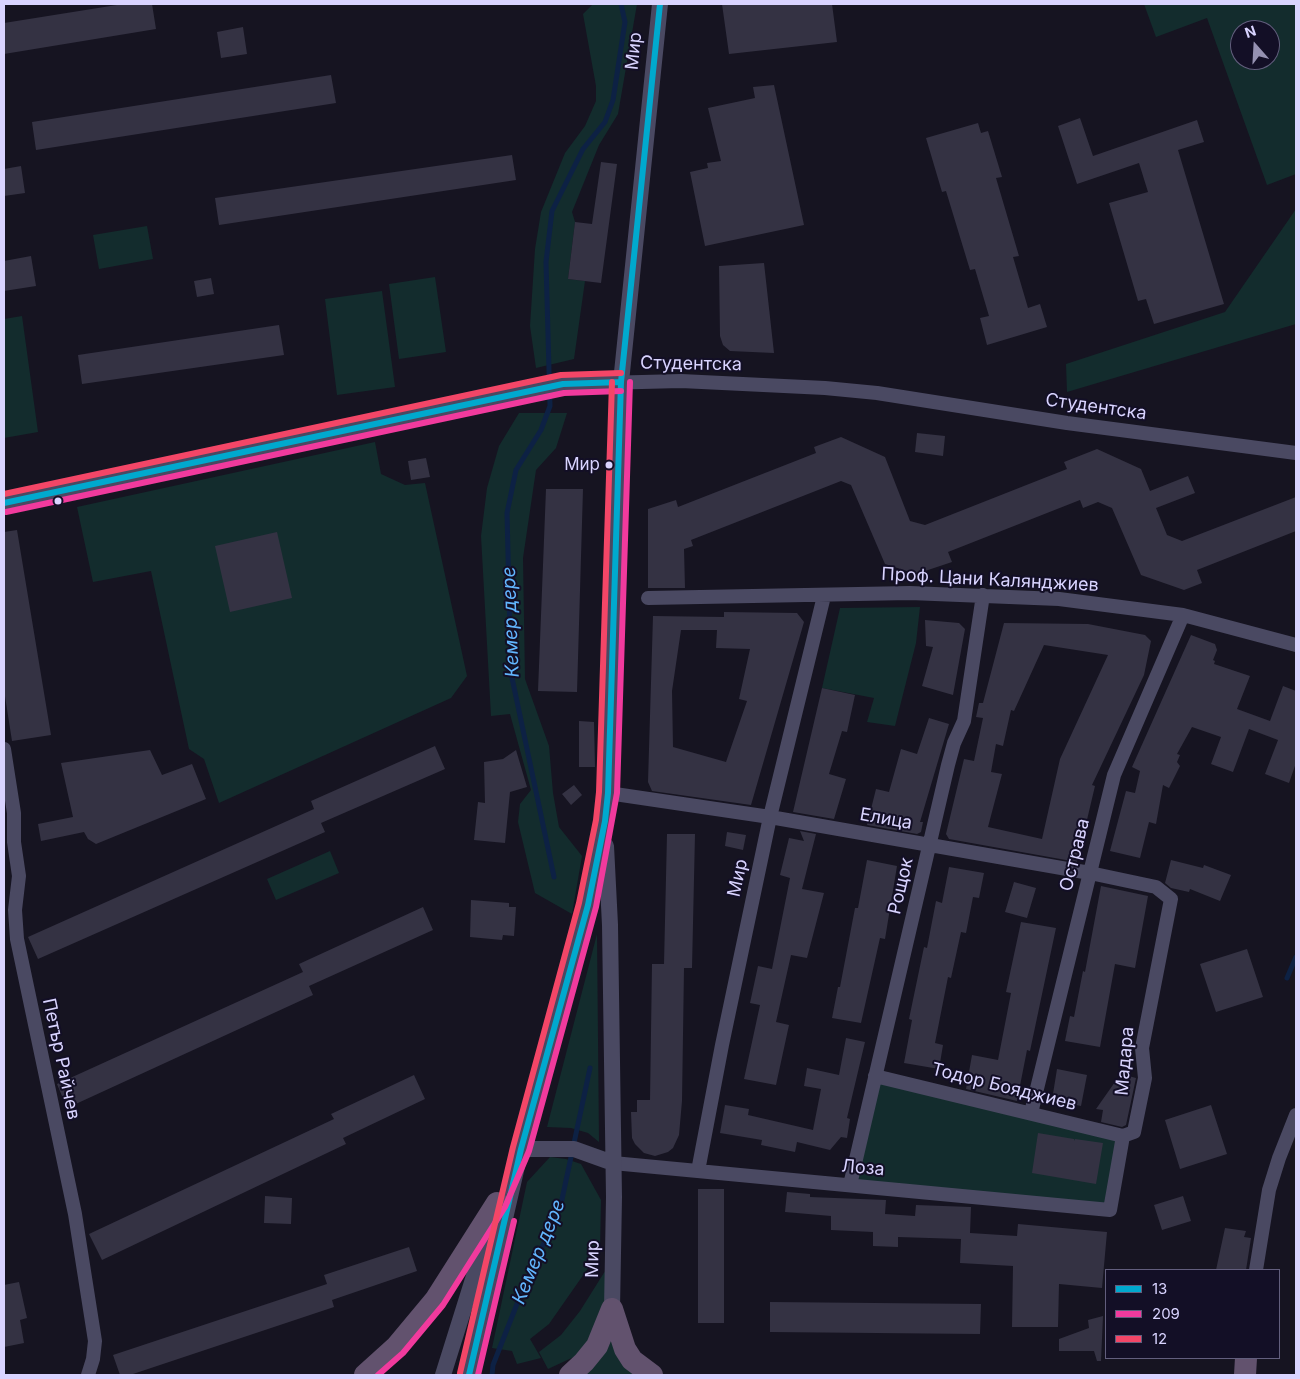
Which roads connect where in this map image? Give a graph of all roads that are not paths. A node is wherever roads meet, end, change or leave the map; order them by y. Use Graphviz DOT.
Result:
graph roads {
  1 [pos="660,4"];
  2 [pos="621,382"];
  3 [pos="1296,454"];
  4 [pos="4,503"];
  5 [pos="983,595"];
  6 [pos="824,596"];
  7 [pos="648,598"];
  8 [pos="1183,615"];
  9 [pos="1296,645"];
  10 [pos="4,749"];
  11 [pos="608,793"];
  12 [pos="770,818"];
  13 [pos="605,821"];
  14 [pos="929,846"];
  15 [pos="1090,873"];
  16 [pos="1156,887"];
  17 [pos="875,1076"];
  18 [pos="1031,1113"];
  19 [pos="1296,1114"];
  20 [pos="1123,1136"];
  21 [pos="521,1149"];
  22 [pos="613,1163"];
  23 [pos="698,1171"];
  24 [pos="850,1186"];
  25 [pos="497,1203"];
  26 [pos="1110,1210"];
  27 [pos="1256,1269"];
  28 [pos="612,1308"];
  29 [pos="1246,1359"];
  30 [pos="88,1375"];
  31 [pos="365,1375"];
  32 [pos="443,1375"];
  33 [pos="470,1375"];
  34 [pos="570,1375"];
  35 [pos="652,1375"];
  36 [pos="1245,1375"];
  1 -- 2 [label="street, Мир"];
  2 -- 3 [label="street, Студентска"];
  2 -- 4 [label="street, Студентска"];
  2 -- 11 [label="street, Мир"];
  5 -- 6 [label="street, Проф. Цани Калянджиев"];
  5 -- 8 [label="street, Проф. Цани Калянджиев"];
  5 -- 14 [label="street, Рощок"];
  6 -- 7 [label="street, Проф. Цани Калянджиев"];
  6 -- 12 [label="street, Мир"];
  8 -- 9 [label="street, Проф. Цани Калянджиев"];
  8 -- 15 [label="street, Острава"];
  10 -- 30 [label="street, Петър Райчев"];
  11 -- 12 [label="street, Елица"];
  11 -- 13 [label="street, Мир"];
  12 -- 14 [label="street, Елица"];
  12 -- 23 [label="street, Мир"];
  13 -- 21 [label="street, Мир"];
  13 -- 22 [label="street, Мир"];
  14 -- 15 [label="street, Елица"];
  14 -- 17 [label="street, Рощок"];
  15 -- 16 [label="street, Елица"];
  15 -- 18 [label="street, Острава"];
  16 -- 20 [label="street, Мадара"];
  17 -- 18 [label="street, Тодор Бояджиев"];
  17 -- 24 [label="street, Рощок"];
  18 -- 20 [label="street, Тодор Бояджиев"];
  19 -- 27 [label="street"];
  20 -- 26 [label="street, Мадара"];
  21 -- 22 [label="street"];
  21 -- 25 [label="street, Мир"];
  21 -- 33 [label="street, Мир"];
  22 -- 23 [label="street, Лоза"];
  22 -- 28 [label="street, Мир"];
  23 -- 24 [label="street, Лоза"];
  24 -- 26 [label="street, Лоза"];
  25 -- 31 [label="highway"];
  25 -- 32 [label="street, Мир"];
  28 -- 34 [label="highway"];
  28 -- 35 [label="highway"];
  29 -- 36 [label="highway"];
}
